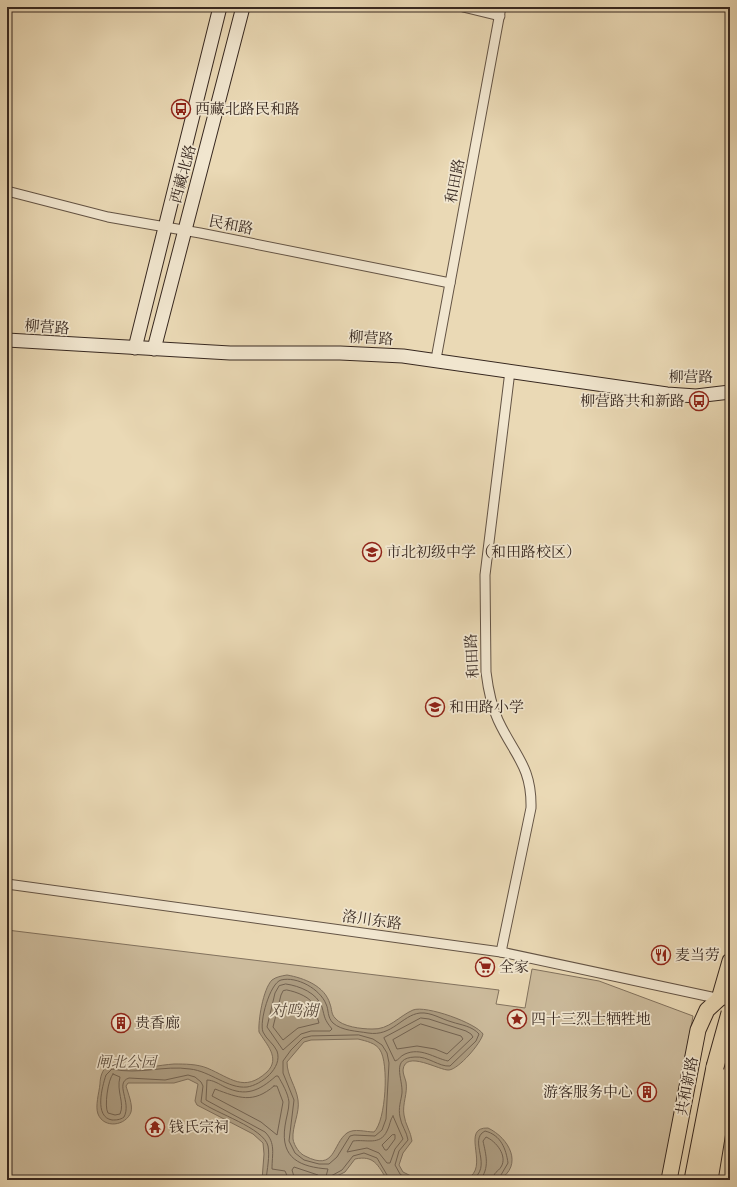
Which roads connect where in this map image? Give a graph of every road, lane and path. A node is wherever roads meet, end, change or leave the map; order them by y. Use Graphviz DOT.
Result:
graph roads {
  1 [pos="220,7"];
  2 [pos="243,7"];
  3 [pos="463,7"];
  4 [pos="500,12"];
  5 [pos="7,192"];
  6 [pos="164,227"];
  7 [pos="185,231"];
  8 [pos="450,283"];
  9 [pos="7,340"];
  10 [pos="135,348"];
  11 [pos="154,349"];
  12 [pos="436,360"];
  13 [pos="510,371"];
  14 [pos="730,392"];
  15 [pos="7,884"];
  16 [pos="500,952"];
  17 [pos="730,960"];
  18 [pos="724,1000"];
  19 [pos="730,1013"];
  20 [pos="730,1052"];
  21 [pos="669,1180"];
  22 [pos="692,1180"];
  23 [pos="700,1180"];
  24 [pos="709,1180"];
  1 -- 6 [label="main road, 西藏北路"];
  2 -- 7 [label="main road, 西藏北路"];
  3 -- 4 [label="street"];
  4 -- 8 [label="street, 和田路"];
  5 -- 6 [label="street, 民和路"];
  6 -- 7 [label="street, 民和路"];
  6 -- 10 [label="main road, 西藏北路"];
  7 -- 8 [label="street, 民和路"];
  7 -- 11 [label="main road, 西藏北路"];
  8 -- 12 [label="street, 和田路"];
  9 -- 10 [label="main road, 柳营路"];
  10 -- 11 [label="main road, 柳营路"];
  11 -- 12 [label="main road, 柳营路"];
  12 -- 13 [label="main road, 柳营路"];
  13 -- 14 [label="main road, 柳营路"];
  13 -- 16 [label="street, 和田路"];
  15 -- 16 [label="street, 洛川东路"];
  16 -- 18 [label="street, 洛川东路"];
  17 -- 18 [label="main road, 共和新路"];
  18 -- 21 [label="main road, 共和新路"];
  18 -- 23 [label="main road, 共和新路"];
  19 -- 22 [label="highway, bridge"];
  20 -- 24 [label="highway"];
}
